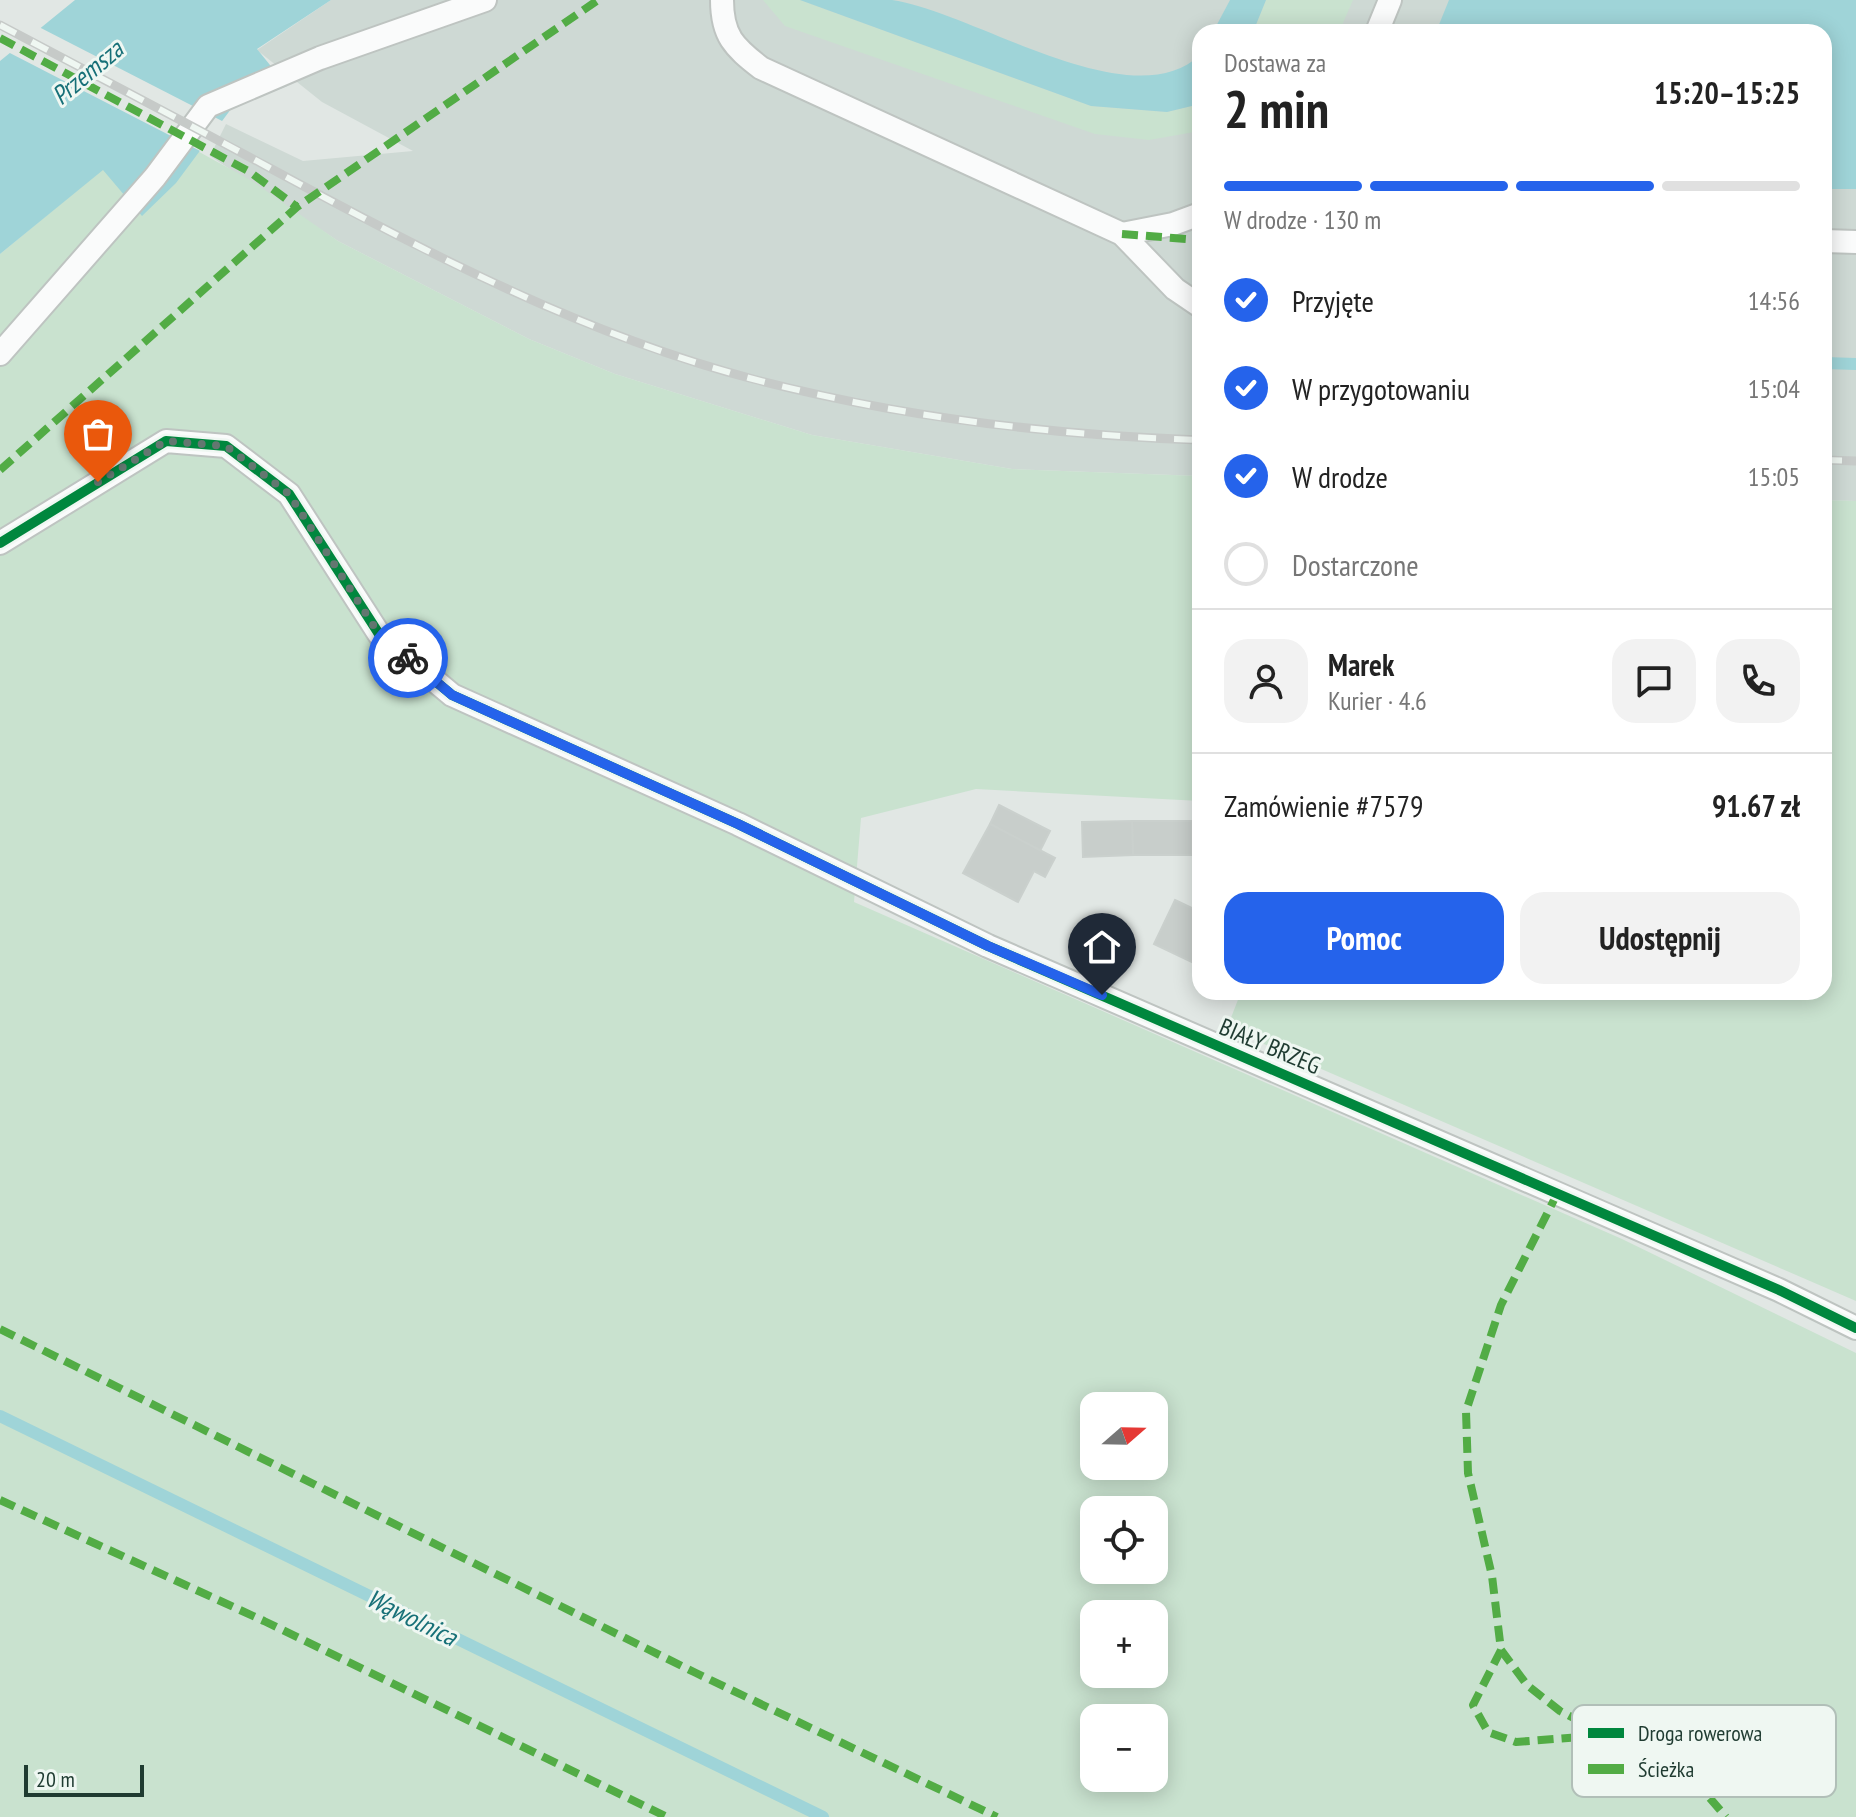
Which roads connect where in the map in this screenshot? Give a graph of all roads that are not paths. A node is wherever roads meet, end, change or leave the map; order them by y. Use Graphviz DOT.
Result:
graph roads {
  1 [pos="485,0"];
  2 [pos="722,0"];
  3 [pos="1390,0"];
  4 [pos="1380,24"];
  5 [pos="1192,217"];
  6 [pos="1122,234"];
  7 [pos="1832,241"];
  8 [pos="1856,242"];
  9 [pos="1192,301"];
  10 [pos="0,354"];
  11 [pos="0,543"];
  12 [pos="1856,1328"];
  1 -- 10 [label="lane"];
  2 -- 6 [label="lane"];
  3 -- 4 [label="lane"];
  5 -- 6 [label="lane"];
  6 -- 9 [label="lane"];
  7 -- 8 [label="lane"];
  11 -- 12 [label="lane, BIAŁY BRZEG"];
}
